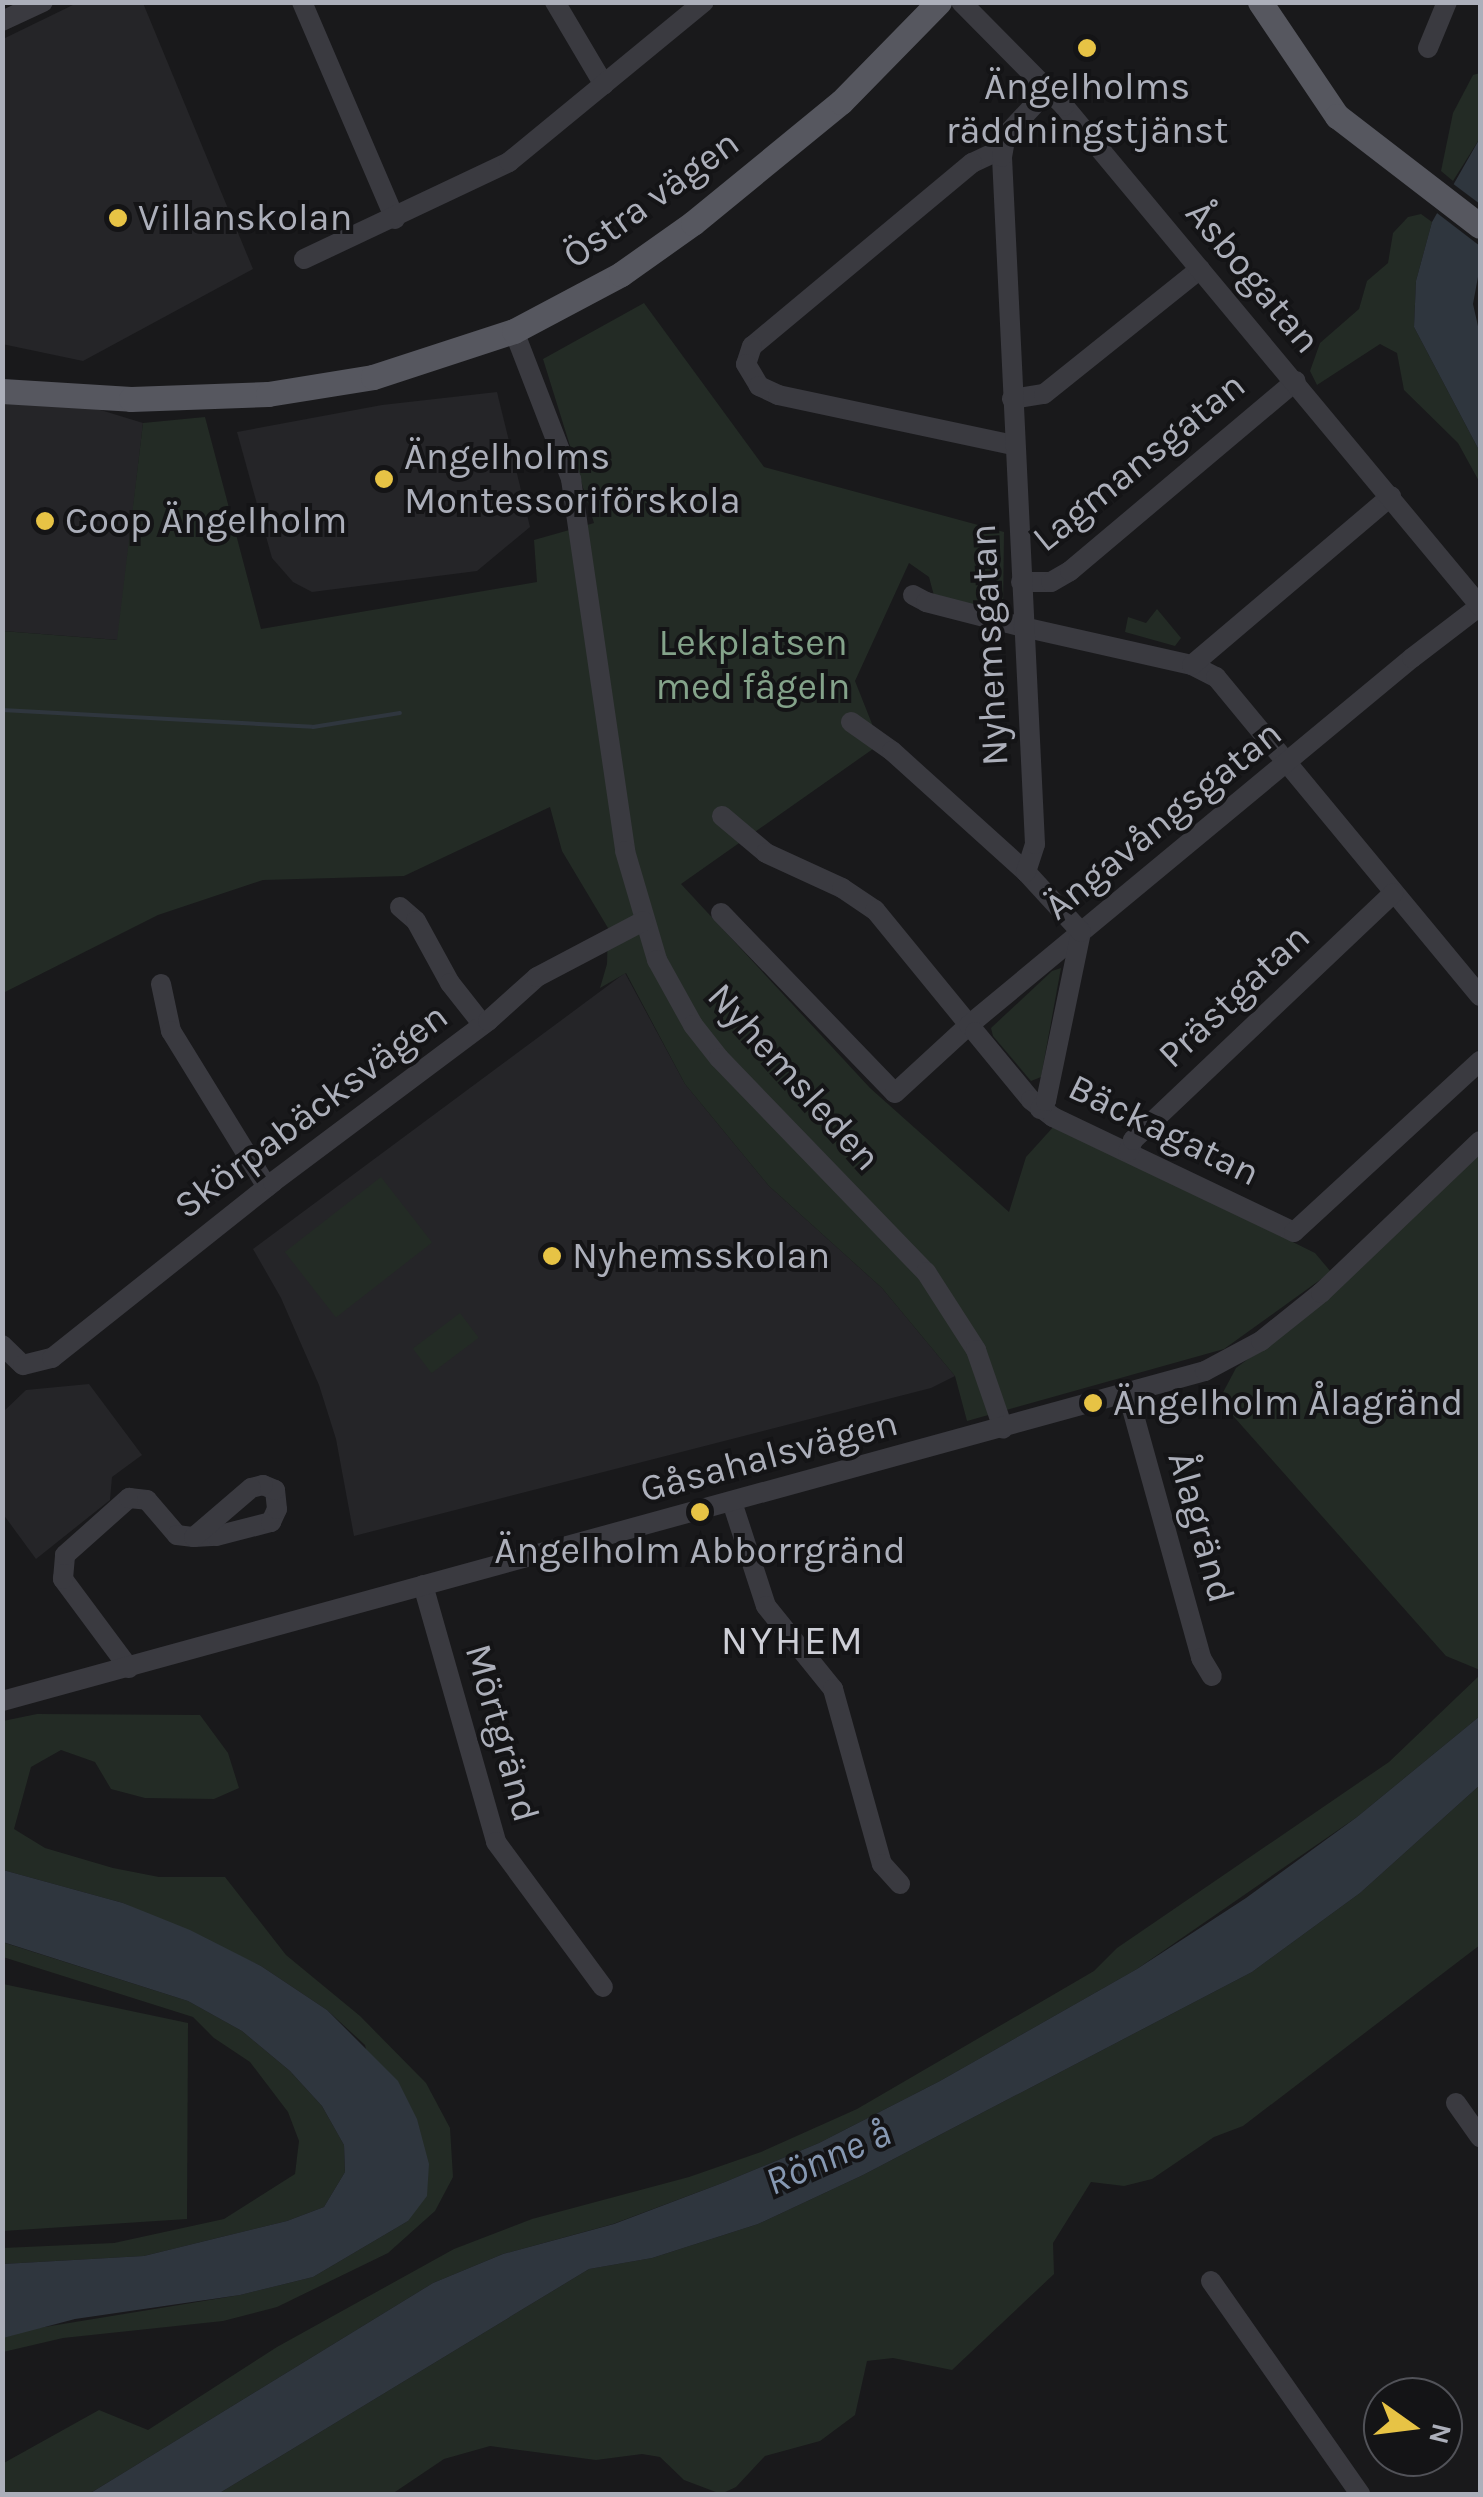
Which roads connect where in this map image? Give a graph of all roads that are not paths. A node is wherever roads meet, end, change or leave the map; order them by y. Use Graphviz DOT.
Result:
graph roads {
  1 [pos="44,2"];
  2 [pos="302,2"];
  3 [pos="554,2"];
  4 [pos="704,2"];
  5 [pos="939,2"];
  6 [pos="961,2"];
  7 [pos="1260,2"];
  8 [pos="1447,2"];
  9 [pos="2,21"];
  10 [pos="1428,48"];
  11 [pos="604,86"];
  12 [pos="1048,89"];
  13 [pos="1002,148"];
  14 [pos="394,220"];
  15 [pos="1480,226"];
  16 [pos="304,259"];
  17 [pos="1200,268"];
  18 [pos="514,331"];
  19 [pos="1296,382"];
  20 [pos="2,390"];
  21 [pos="1012,398"];
  22 [pos="1014,445"];
  23 [pos="1390,496"];
  24 [pos="1020,582"];
  25 [pos="912,594"];
  26 [pos="1480,606"];
  27 [pos="1022,627"];
  28 [pos="1192,664"];
  29 [pos="852,722"];
  30 [pos="1286,764"];
  31 [pos="722,816"];
  32 [pos="1026,872"];
  33 [pos="1393,894"];
  34 [pos="400,907"];
  35 [pos="721,913"];
  36 [pos="642,921"];
  37 [pos="1080,932"];
  38 [pos="161,984"];
  39 [pos="1480,996"];
  40 [pos="482,1025"];
  41 [pos="972,1028"];
  42 [pos="1480,1061"];
  43 [pos="1040,1109"];
  44 [pos="1480,1142"];
  45 [pos="1128,1152"];
  46 [pos="267,1187"];
  47 [pos="2,1345"];
  48 [pos="1128,1394"];
  49 [pos="1003,1428"];
  50 [pos="128,1482"];
  51 [pos="732,1502"];
  52 [pos="118,1505"];
  53 [pos="194,1537"];
  54 [pos="423,1585"];
  55 [pos="129,1668"];
  56 [pos="1212,1676"];
  57 [pos="2,1701"];
  58 [pos="900,1884"];
  59 [pos="603,1987"];
  60 [pos="1456,2103"];
  61 [pos="1480,2137"];
  62 [pos="1211,2281"];
  63 [pos="1360,2494"];
  1 -- 9 [label="street"];
  2 -- 14 [label="street"];
  3 -- 11 [label="street"];
  4 -- 11 [label="street"];
  5 -- 18 [label="main road, Östra vägen"];
  6 -- 12 [label="street, Åsbogatan"];
  7 -- 15 [label="main road"];
  8 -- 10 [label="street"];
  11 -- 14 [label="street"];
  12 -- 13 [label="street"];
  12 -- 17 [label="street, Åsbogatan"];
  13 -- 21 [label="street, Nyhemsgatan"];
  13 -- 22 [label="street"];
  14 -- 16 [label="street"];
  17 -- 19 [label="street, Åsbogatan"];
  17 -- 21 [label="street"];
  18 -- 20 [label="main road, Östra vägen"];
  18 -- 36 [label="street, Nyhemsleden"];
  19 -- 23 [label="street, Åsbogatan"];
  19 -- 24 [label="street, Lagmansgatan"];
  21 -- 22 [label="street, Nyhemsgatan"];
  22 -- 24 [label="street, Nyhemsgatan"];
  23 -- 26 [label="street, Åsbogatan"];
  23 -- 28 [label="street"];
  24 -- 27 [label="street, Nyhemsgatan"];
  25 -- 27 [label="street"];
  26 -- 30 [label="street, Ängavångsgatan"];
  27 -- 28 [label="street"];
  27 -- 32 [label="street, Nyhemsgatan"];
  28 -- 30 [label="street"];
  29 -- 32 [label="street"];
  30 -- 33 [label="street"];
  30 -- 37 [label="street, Ängavångsgatan"];
  31 -- 41 [label="street, Bäckagatan"];
  32 -- 37 [label="street"];
  33 -- 39 [label="street"];
  33 -- 45 [label="street, Prästgatan"];
  34 -- 40 [label="street"];
  35 -- 41 [label="street, Ängavångsgatan"];
  36 -- 40 [label="street, Skörpabäcksvägen"];
  36 -- 49 [label="street, Nyhemsleden"];
  37 -- 41 [label="street, Ängavångsgatan"];
  37 -- 43 [label="street"];
  38 -- 46 [label="street"];
  40 -- 46 [label="street, Skörpabäcksvägen"];
  41 -- 43 [label="street, Bäckagatan"];
  42 -- 45 [label="street, Bäckagatan"];
  43 -- 45 [label="street, Bäckagatan"];
  44 -- 48 [label="street, Gåsahalsvägen"];
  46 -- 47 [label="street, Skörpabäcksvägen"];
  48 -- 49 [label="street, Gåsahalsvägen"];
  48 -- 56 [label="street, Ålagränd"];
  49 -- 51 [label="street, Gåsahalsvägen"];
  50 -- 52 [label="street"];
  51 -- 54 [label="street, Gåsahalsvägen"];
  51 -- 58 [label="street"];
  52 -- 53 [label="street"];
  52 -- 55 [label="street"];
  54 -- 55 [label="street, Gåsahalsvägen"];
  54 -- 59 [label="street, Mörtgränd"];
  55 -- 57 [label="street, Gåsahalsvägen"];
  60 -- 61 [label="street"];
  62 -- 63 [label="street"];
}
